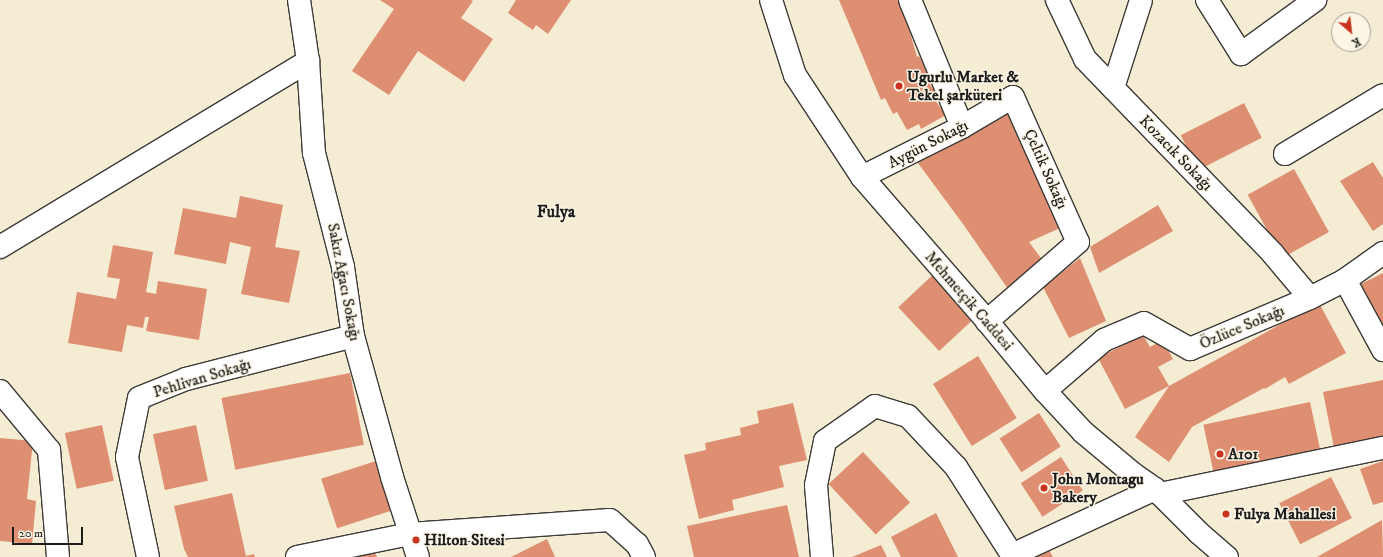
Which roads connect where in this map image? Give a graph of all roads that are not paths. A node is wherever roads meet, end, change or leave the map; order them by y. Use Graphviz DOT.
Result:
graph roads {
  1 [pos="299,0"];
  2 [pos="771,0"];
  3 [pos="910,0"];
  4 [pos="1057,0"];
  5 [pos="1141,0"];
  6 [pos="1207,0"];
  7 [pos="1315,0"];
  8 [pos="308,61"];
  9 [pos="1113,88"];
  10 [pos="1383,95"];
  11 [pos="1013,97"];
  12 [pos="962,127"];
  13 [pos="1285,154"];
  14 [pos="862,177"];
  15 [pos="0,247"];
  16 [pos="1383,253"];
  17 [pos="1345,280"];
  18 [pos="1310,298"];
  19 [pos="987,321"];
  20 [pos="354,336"];
  21 [pos="1383,350"];
  22 [pos="0,391"];
  23 [pos="1045,391"];
  24 [pos="1383,448"];
  25 [pos="1157,491"];
  26 [pos="410,534"];
  27 [pos="58,557"];
  28 [pos="148,557"];
  29 [pos="297,557"];
  30 [pos="418,557"];
  31 [pos="644,557"];
  32 [pos="822,557"];
  33 [pos="1227,557"];
  1 -- 8 [label="street, Sakız Ağacı Sokağı"];
  2 -- 14 [label="street, Mehmetçik Caddesi"];
  3 -- 12 [label="street"];
  4 -- 9 [label="street, Kozacık Sokağı"];
  5 -- 9 [label="street"];
  6 -- 7 [label="street"];
  8 -- 15 [label="street"];
  8 -- 20 [label="street, Sakız Ağacı Sokağı"];
  9 -- 18 [label="street, Kozacık Sokağı"];
  10 -- 13 [label="street"];
  11 -- 12 [label="street, Aygün Sokağı"];
  11 -- 19 [label="street, Çeltik Sokağı"];
  12 -- 14 [label="street, Aygün Sokağı"];
  14 -- 19 [label="street, Mehmetçik Caddesi"];
  16 -- 17 [label="street, Özlüce Sokağı"];
  17 -- 18 [label="street, Özlüce Sokağı"];
  17 -- 21 [label="street"];
  18 -- 23 [label="street, Özlüce Sokağı"];
  19 -- 23 [label="street, Mehmetçik Caddesi"];
  20 -- 26 [label="street, Sakız Ağacı Sokağı"];
  20 -- 28 [label="street, Pehlivan Sokağı"];
  22 -- 27 [label="street"];
  23 -- 25 [label="street, Mehmetçik Caddesi"];
  24 -- 25 [label="street"];
  25 -- 32 [label="street"];
  25 -- 33 [label="street, Mehmetçik Caddesi"];
  26 -- 29 [label="street"];
  26 -- 30 [label="street, Sakız Ağacı Sokağı"];
  26 -- 31 [label="street"];
}
